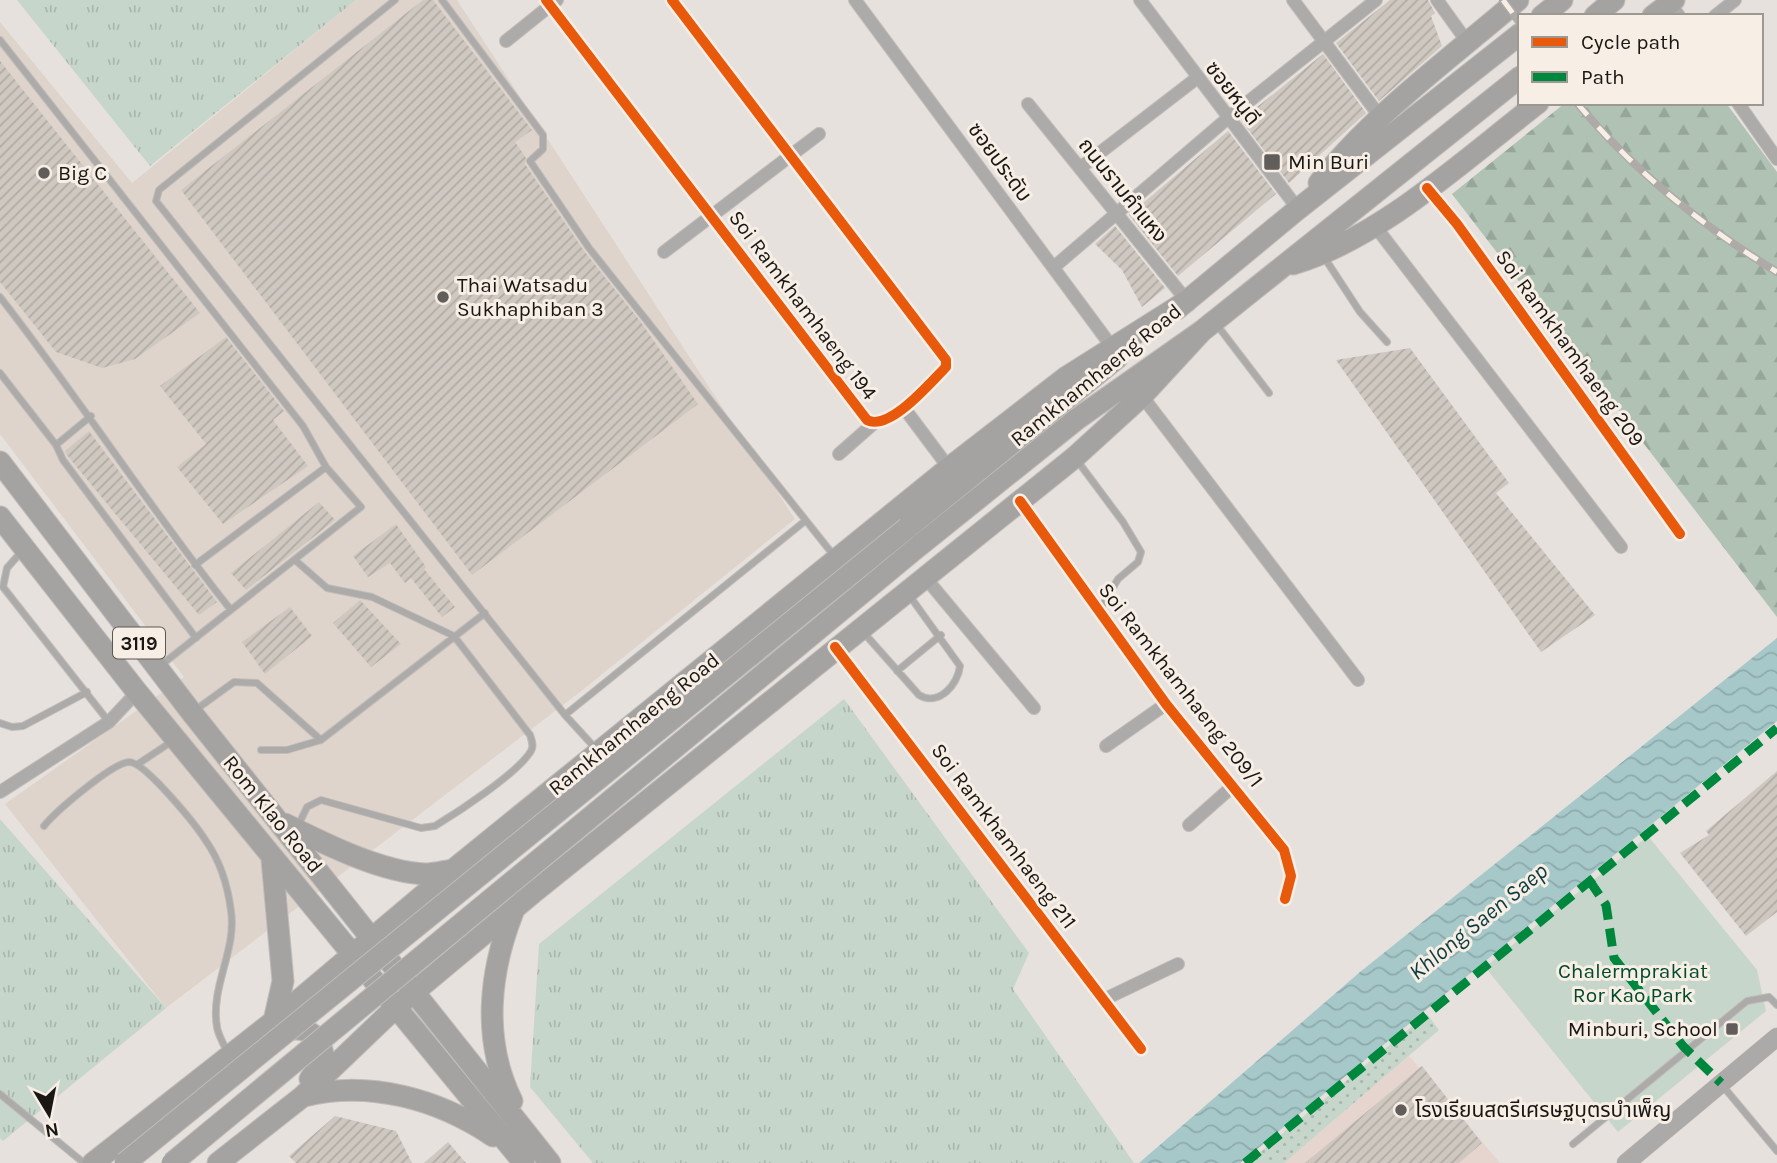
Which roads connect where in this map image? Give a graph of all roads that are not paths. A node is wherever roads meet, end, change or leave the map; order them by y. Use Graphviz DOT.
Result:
graph roads {
  1 [pos="395,0"];
  2 [pos="442,0"];
  3 [pos="672,0"];
  4 [pos="855,0"];
  5 [pos="1140,0"];
  6 [pos="1293,0"];
  7 [pos="1376,0"];
  8 [pos="1437,0"];
  9 [pos="1518,0"];
  10 [pos="1614,0"];
  11 [pos="1735,0"];
  12 [pos="551,2"];
  13 [pos="1597,14"];
  14 [pos="1718,14"];
  15 [pos="1518,36"];
  16 [pos="0,40"];
  17 [pos="506,41"];
  18 [pos="1325,43"];
  19 [pos="1468,43"];
  20 [pos="1197,78"];
  21 [pos="1518,80"];
  22 [pos="1028,104"];
  23 [pos="1535,105"];
  24 [pos="1739,105"];
  25 [pos="1228,118"];
  26 [pos="1381,118"];
  27 [pos="820,134"];
  28 [pos="791,156"];
  29 [pos="1777,159"];
  30 [pos="1080,168"];
  31 [pos="1427,188"];
  32 [pos="1298,209"];
  33 [pos="1116,211"];
  34 [pos="712,217"];
  35 [pos="1376,226"];
  36 [pos="664,252"];
  37 [pos="1323,255"];
  38 [pos="1054,267"];
  39 [pos="1283,267"];
  40 [pos="0,297"];
  41 [pos="1187,301"];
  42 [pos="1208,326"];
  43 [pos="1387,342"];
  44 [pos="1112,347"];
  45 [pos="0,373"];
  46 [pos="1269,393"];
  47 [pos="1142,396"];
  48 [pos="904,408"];
  49 [pos="91,416"];
  50 [pos="873,424"];
  51 [pos="56,445"];
  52 [pos="839,454"];
  53 [pos="1075,457"];
  54 [pos="0,462"];
  55 [pos="326,467"];
  56 [pos="949,468"];
  57 [pos="1020,501"];
  58 [pos="0,517"];
  59 [pos="805,521"];
  60 [pos="1680,534"];
  61 [pos="1621,547"];
  62 [pos="25,548"];
  63 [pos="295,560"];
  64 [pos="837,560"];
  65 [pos="195,565"];
  66 [pos="924,576"];
  67 [pos="2,588"];
  68 [pos="905,591"];
  69 [pos="231,610"];
  70 [pos="1099,611"];
  71 [pos="485,613"];
  72 [pos="859,628"];
  73 [pos="941,635"];
  74 [pos="453,636"];
  75 [pos="196,638"];
  76 [pos="835,647"];
  77 [pos="158,667"];
  78 [pos="897,671"];
  79 [pos="1358,680"];
  80 [pos="87,692"];
  81 [pos="137,692"];
  82 [pos="1166,704"];
  83 [pos="1034,708"];
  84 [pos="192,713"];
  85 [pos="565,715"];
  86 [pos="109,722"];
  87 [pos="0,723"];
  88 [pos="175,739"];
  89 [pos="321,740"];
  90 [pos="1106,746"];
  91 [pos="261,750"];
  92 [pos="598,752"];
  93 [pos="138,764"];
  94 [pos="1233,786"];
  95 [pos="0,792"];
  96 [pos="288,825"];
  97 [pos="1189,825"];
  98 [pos="44,826"];
  99 [pos="495,836"];
  100 [pos="271,858"];
  101 [pos="453,870"];
  102 [pos="534,892"];
  103 [pos="1285,899"];
  104 [pos="515,909"];
  105 [pos="371,938"];
  106 [pos="351,956"];
  107 [pos="1178,964"];
  108 [pos="415,992"];
  109 [pos="1105,999"];
  110 [pos="1777,1004"];
  111 [pos="395,1008"];
  112 [pos="274,1021"];
  113 [pos="1777,1037"];
  114 [pos="1142,1049"];
  115 [pos="234,1052"];
  116 [pos="1721,1083"];
  117 [pos="0,1094"];
  118 [pos="302,1097"];
  119 [pos="276,1117"];
  120 [pos="1777,1135"];
  121 [pos="531,1137"];
  122 [pos="1769,1142"];
  123 [pos="1573,1144"];
  124 [pos="1777,1151"];
  125 [pos="518,1156"];
  126 [pos="84,1163"];
  127 [pos="93,1163"];
  128 [pos="125,1163"];
  129 [pos="172,1163"];
  130 [pos="218,1163"];
  131 [pos="550,1163"];
  132 [pos="1628,1163"];
  1 -- 71 [label="lane"];
  2 -- 59 [label="lane"];
  3 -- 28 [label="street, Soi Ramkhamhaeng 194"];
  4 -- 38 [label="street, ซอยประดับ"];
  5 -- 20 [label="street, ซอยหนูดี"];
  6 -- 18 [label="street"];
  7 -- 18 [label="street"];
  8 -- 19 [label="street"];
  9 -- 19 [label="main road"];
  10 -- 13 [label="main road"];
  11 -- 14 [label="street"];
  12 -- 17 [label="street"];
  12 -- 34 [label="street, Soi Ramkhamhaeng 194"];
  15 -- 32 [label="main road, Ramkhamhaeng Road"];
  16 -- 55 [label="lane"];
  18 -- 25 [label="street"];
  18 -- 26 [label="street"];
  19 -- 26 [label="main road"];
  20 -- 25 [label="street, ซอยหนูดี"];
  20 -- 30 [label="street"];
  21 -- 39 [label="main road, Ramkhamhaeng Road"];
  22 -- 30 [label="street, ถนนรามคำแหง"];
  23 -- 31 [label="main road"];
  24 -- 29 [label="street"];
  25 -- 32 [label="street, ซอยหนูดี"];
  25 -- 33 [label="street"];
  26 -- 32 [label="main road"];
  27 -- 28 [label="street"];
  28 -- 34 [label="street"];
  28 -- 48 [label="street, Soi Ramkhamhaeng 194"];
  30 -- 33 [label="street, ถนนรามคำแหง"];
  31 -- 35 [label="main road"];
  31 -- 60 [label="street, Soi Ramkhamhaeng 209"];
  32 -- 41 [label="main road, Ramkhamhaeng Road"];
  33 -- 38 [label="street"];
  33 -- 41 [label="street, ถนนรามคำแหง"];
  34 -- 36 [label="street"];
  34 -- 50 [label="street, Soi Ramkhamhaeng 194"];
  35 -- 37 [label="main road"];
  35 -- 61 [label="street"];
  37 -- 39 [label="main road"];
  37 -- 43 [label="lane"];
  38 -- 44 [label="street, ซอยประดับ"];
  39 -- 42 [label="main road, Ramkhamhaeng Road"];
  40 -- 49 [label="lane"];
  41 -- 44 [label="main road, Ramkhamhaeng Road"];
  41 -- 128 [label="main road, Ramkhamhaeng Road, bridge"];
  42 -- 46 [label="lane"];
  42 -- 47 [label="main road, Ramkhamhaeng Road"];
  42 -- 129 [label="main road, Ramkhamhaeng Road, bridge"];
  44 -- 56 [label="main road, Ramkhamhaeng Road"];
  45 -- 51 [label="lane"];
  47 -- 53 [label="main road, Ramkhamhaeng Road"];
  47 -- 79 [label="street"];
  48 -- 50 [label="street, Soi Ramkhamhaeng 194"];
  48 -- 56 [label="street, Soi Ramkhamhaeng 194"];
  49 -- 51 [label="lane"];
  49 -- 65 [label="lane"];
  50 -- 52 [label="street"];
  51 -- 75 [label="lane"];
  53 -- 57 [label="main road, Ramkhamhaeng Road"];
  53 -- 70 [label="lane"];
  54 -- 77 [label="main road, Rom Klao Road / 3119"];
  55 -- 63 [label="lane"];
  55 -- 65 [label="lane"];
  56 -- 64 [label="main road, Ramkhamhaeng Road"];
  57 -- 66 [label="main road, Ramkhamhaeng Road"];
  57 -- 70 [label="street, Soi Ramkhamhaeng 209/1"];
  58 -- 62 [label="main road, Rom Klao Road / 3119"];
  59 -- 64 [label="lane"];
  59 -- 85 [label="lane"];
  62 -- 67 [label="lane"];
  62 -- 81 [label="main road, Rom Klao Road / 3119"];
  63 -- 69 [label="lane"];
  63 -- 74 [label="lane"];
  64 -- 92 [label="main road, Ramkhamhaeng Road"];
  65 -- 69 [label="lane"];
  66 -- 68 [label="main road, Ramkhamhaeng Road"];
  66 -- 83 [label="street"];
  67 -- 80 [label="lane"];
  68 -- 72 [label="main road, Ramkhamhaeng Road"];
  68 -- 73 [label="lane"];
  69 -- 75 [label="lane"];
  70 -- 82 [label="street, Soi Ramkhamhaeng 209/1"];
  71 -- 74 [label="lane"];
  71 -- 85 [label="lane"];
  72 -- 76 [label="main road, Ramkhamhaeng Road"];
  72 -- 78 [label="lane"];
  73 -- 78 [label="lane"];
  73 -- 78 [label="lane"];
  74 -- 89 [label="lane"];
  74 -- 96 [label="lane"];
  75 -- 77 [label="lane"];
  76 -- 102 [label="main road, Ramkhamhaeng Road"];
  76 -- 109 [label="street, Soi Ramkhamhaeng 211"];
  77 -- 84 [label="main road, Rom Klao Road / 3119"];
  80 -- 86 [label="lane"];
  80 -- 87 [label="lane"];
  81 -- 86 [label="street"];
  81 -- 88 [label="main road, Rom Klao Road / 3119"];
  82 -- 90 [label="street"];
  82 -- 94 [label="street, Soi Ramkhamhaeng 209/1"];
  84 -- 89 [label="lane"];
  84 -- 96 [label="main road, Rom Klao Road / 3119"];
  85 -- 92 [label="lane"];
  86 -- 95 [label="street"];
  88 -- 93 [label="lane"];
  88 -- 100 [label="main road, Rom Klao Road / 3119"];
  89 -- 91 [label="lane"];
  92 -- 99 [label="main road, Ramkhamhaeng Road"];
  93 -- 98 [label="lane"];
  93 -- 115 [label="lane"];
  94 -- 97 [label="street"];
  94 -- 103 [label="street, Soi Ramkhamhaeng 209/1"];
  96 -- 101 [label="main road"];
  96 -- 105 [label="main road, Rom Klao Road / 3119"];
  99 -- 101 [label="main road, Ramkhamhaeng Road"];
  99 -- 102 [label="main road"];
  100 -- 106 [label="main road, Rom Klao Road / 3119"];
  100 -- 112 [label="main road"];
  101 -- 105 [label="main road, Ramkhamhaeng Road"];
  102 -- 104 [label="main road, Ramkhamhaeng Road"];
  104 -- 108 [label="main road, Ramkhamhaeng Road"];
  104 -- 121 [label="main road"];
  105 -- 106 [label="main road, Ramkhamhaeng Road"];
  105 -- 108 [label="main road, Rom Klao Road / 3119"];
  106 -- 111 [label="main road, Rom Klao Road / 3119"];
  106 -- 112 [label="main road, Ramkhamhaeng Road"];
  107 -- 109 [label="street"];
  108 -- 111 [label="main road, Ramkhamhaeng Road"];
  108 -- 121 [label="main road, Rom Klao Road / 3119"];
  109 -- 114 [label="street, Soi Ramkhamhaeng 211"];
  110 -- 123 [label="lane"];
  111 -- 118 [label="main road, Ramkhamhaeng Road"];
  111 -- 125 [label="main road, Rom Klao Road / 3119"];
  112 -- 115 [label="main road, Ramkhamhaeng Road"];
  113 -- 116 [label="main road"];
  115 -- 119 [label="main road"];
  115 -- 127 [label="main road, Ramkhamhaeng Road"];
  116 -- 122 [label="lane"];
  116 -- 132 [label="main road"];
  117 -- 126 [label="lane"];
  118 -- 119 [label="main road, Ramkhamhaeng Road"];
  118 -- 125 [label="main road"];
  119 -- 130 [label="main road, Ramkhamhaeng Road"];
  120 -- 122 [label="lane"];
  121 -- 131 [label="main road, Rom Klao Road / 3119"];
  122 -- 124 [label="lane"];
}
